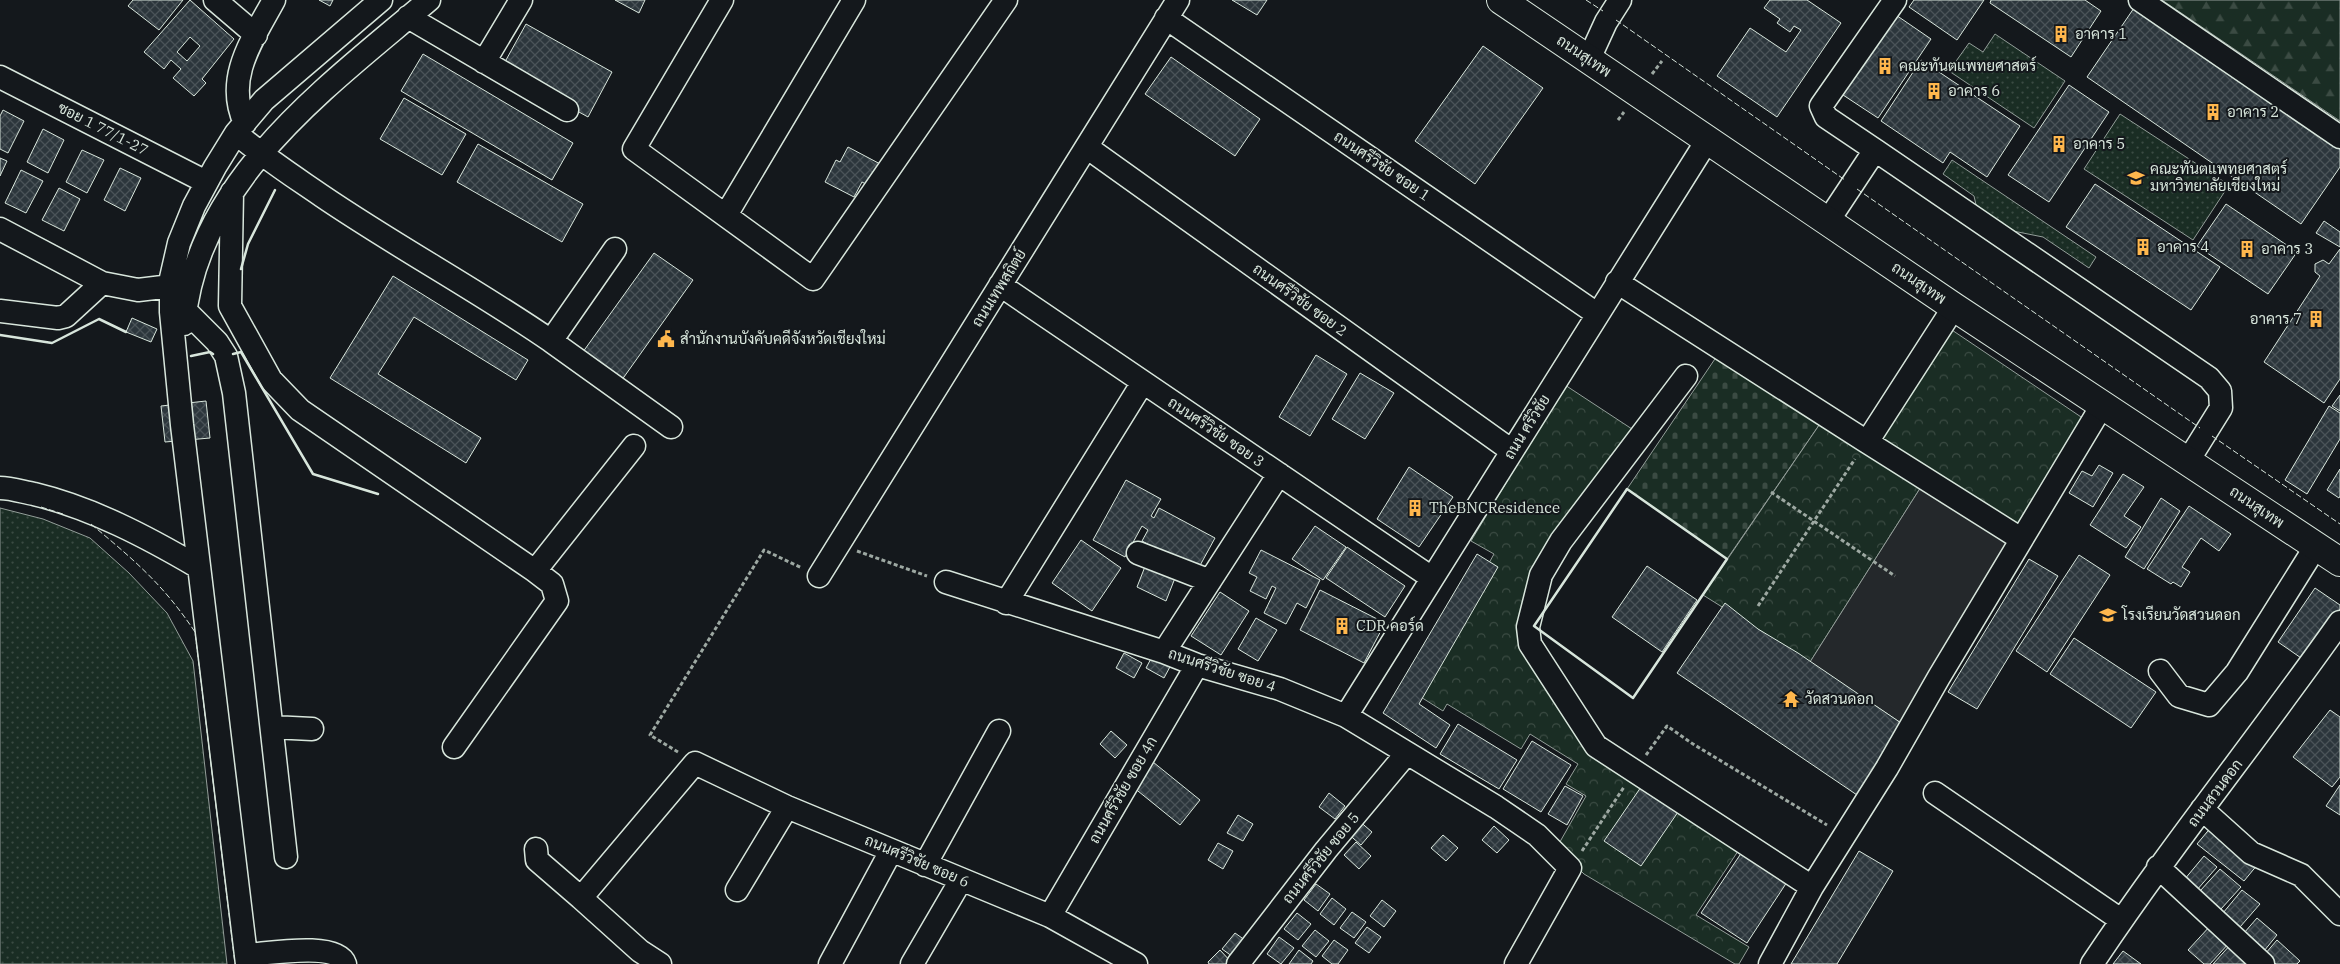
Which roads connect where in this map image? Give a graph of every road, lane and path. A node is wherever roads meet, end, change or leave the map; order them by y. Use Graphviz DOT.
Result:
graph roads {
  1 [pos="215,0"];
  2 [pos="274,0"];
  3 [pos="381,0"];
  4 [pos="429,0"];
  5 [pos="521,0"];
  6 [pos="722,0"];
  7 [pos="854,0"];
  8 [pos="1006,0"];
  9 [pos="1501,0"];
  10 [pos="1620,0"];
  11 [pos="1895,0"];
  12 [pos="2140,0"];
  13 [pos="1172,9"];
  14 [pos="408,17"];
  15 [pos="256,35"];
  16 [pos="1589,59"];
  17 [pos="484,62"];
  18 [pos="0,77"];
  19 [pos="566,110"];
  20 [pos="240,128"];
  21 [pos="2340,137"];
  22 [pos="1708,139"];
  23 [pos="1088,148"];
  24 [pos="1874,150"];
  25 [pos="261,155"];
  26 [pos="206,182"];
  27 [pos="232,192"];
  28 [pos="726,215"];
  29 [pos="1828,221"];
  30 [pos="0,229"];
  31 [pos="615,249"];
  32 [pos="1617,282"];
  33 [pos="102,283"];
  34 [pos="1000,285"];
  35 [pos="171,286"];
  36 [pos="1954,307"];
  37 [pos="185,310"];
  38 [pos="0,311"];
  39 [pos="1597,314"];
  40 [pos="551,342"];
  41 [pos="1686,376"];
  42 [pos="179,382"];
  43 [pos="1143,382"];
  44 [pos="2102,404"];
  45 [pos="671,427"];
  46 [pos="1867,442"];
  47 [pos="634,446"];
  48 [pos="1512,451"];
  49 [pos="2188,461"];
  50 [pos="1279,474"];
  51 [pos="0,488"];
  52 [pos="1771,492"];
  53 [pos="1813,522"];
  54 [pos="2021,540"];
  55 [pos="838,545"];
  56 [pos="2316,546"];
  57 [pos="1138,554"];
  58 [pos="2340,562"];
  59 [pos="198,568"];
  60 [pos="535,570"];
  61 [pos="819,576"];
  62 [pos="1895,576"];
  63 [pos="1432,578"];
  64 [pos="1210,581"];
  65 [pos="946,582"];
  66 [pos="1006,603"];
  67 [pos="1758,606"];
  68 [pos="2340,622"];
  69 [pos="1164,652"];
  70 [pos="1197,665"];
  71 [pos="2160,671"];
  72 [pos="1346,716"];
  73 [pos="272,727"];
  74 [pos="312,729"];
  75 [pos="999,731"];
  76 [pos="454,747"];
  77 [pos="1407,753"];
  78 [pos="695,763"];
  79 [pos="1635,771"];
  80 [pos="1935,793"];
  81 [pos="787,807"];
  82 [pos="2202,809"];
  83 [pos="1844,835"];
  84 [pos="536,850"];
  85 [pos="891,851"];
  86 [pos="286,857"];
  87 [pos="925,865"];
  88 [pos="2158,867"];
  89 [pos="1570,868"];
  90 [pos="961,880"];
  91 [pos="1812,887"];
  92 [pos="737,890"];
  93 [pos="581,898"];
  94 [pos="2340,914"];
  95 [pos="1050,916"];
  96 [pos="2121,920"];
  97 [pos="246,960"];
  98 [pos="346,964"];
  99 [pos="660,964"];
  100 [pos="830,964"];
  101 [pos="912,964"];
  102 [pos="1136,964"];
  103 [pos="1238,964"];
  104 [pos="1516,964"];
  105 [pos="1770,964"];
  106 [pos="2092,964"];
  107 [pos="2263,964"];
  1 -- 15 [label="street"];
  2 -- 15 [label="street"];
  3 -- 20 [label="street"];
  4 -- 14 [label="street"];
  5 -- 17 [label="street"];
  6 -- 28 [label="street"];
  7 -- 28 [label="street"];
  8 -- 28 [label="street"];
  9 -- 16 [label="main road, ถนนสุเทพ"];
  10 -- 16 [label="street"];
  11 -- 24 [label="street"];
  12 -- 21 [label="street"];
  13 -- 23 [label="street, ถนนเทพสถิตย์"];
  13 -- 39 [label="street, ถนนศรีวิชัย ซอย 1"];
  14 -- 17 [label="street"];
  14 -- 25 [label="street"];
  15 -- 20 [label="street"];
  16 -- 22 [label="main road, ถนนสุเทพ"];
  17 -- 19 [label="street"];
  18 -- 26 [label="street, ซอย 1 77/1-27"];
  20 -- 25 [label="street"];
  20 -- 26 [label="street"];
  22 -- 29 [label="main road, ถนนสุเทพ"];
  22 -- 32 [label="street, ถนน ศรีวิชัย"];
  23 -- 34 [label="street, ถนนเทพสถิตย์"];
  23 -- 48 [label="street, ถนนศรีวิชัย ซอย 2"];
  24 -- 29 [label="street"];
  24 -- 49 [label="street"];
  25 -- 27 [label="street"];
  25 -- 40 [label="street"];
  26 -- 35 [label="street"];
  27 -- 37 [label="street"];
  27 -- 60 [label="street"];
  29 -- 36 [label="main road, ถนนสุเทพ"];
  30 -- 33 [label="street"];
  31 -- 40 [label="street"];
  32 -- 39 [label="street, ถนน ศรีวิชัย"];
  32 -- 46 [label="street"];
  33 -- 35 [label="street"];
  33 -- 38 [label="street"];
  34 -- 43 [label="street, ถนนศรีวิชัย ซอย 3"];
  34 -- 55 [label="street, ถนนเทพสถิตย์"];
  35 -- 42 [label="street"];
  36 -- 44 [label="main road, ถนนสุเทพ"];
  36 -- 46 [label="street"];
  37 -- 42 [label="street"];
  37 -- 73 [label="street"];
  39 -- 48 [label="street, ถนน ศรีวิชัย"];
  40 -- 45 [label="street"];
  41 -- 79 [label="street"];
  42 -- 59 [label="street"];
  43 -- 50 [label="street, ถนนศรีวิชัย ซอย 3"];
  43 -- 66 [label="street"];
  44 -- 49 [label="main road, ถนนสุเทพ"];
  44 -- 54 [label="street"];
  46 -- 53 [label="path"];
  46 -- 54 [label="street"];
  47 -- 60 [label="street"];
  48 -- 63 [label="street, ถนน ศรีวิชัย"];
  49 -- 56 [label="main road, ถนนสุเทพ"];
  50 -- 63 [label="street, ถนนศรีวิชัย ซอย 3"];
  50 -- 64 [label="street"];
  51 -- 59 [label="street"];
  52 -- 53 [label="path"];
  53 -- 62 [label="path"];
  53 -- 67 [label="path"];
  54 -- 83 [label="street"];
  55 -- 61 [label="street, ถนนเทพสถิตย์"];
  55 -- 65 [label="path"];
  56 -- 58 [label="main road, ถนนสุเทพ"];
  56 -- 71 [label="street"];
  57 -- 64 [label="street"];
  59 -- 97 [label="street"];
  60 -- 76 [label="street"];
  61 -- 78 [label="path"];
  63 -- 72 [label="street, ถนน ศรีวิชัย"];
  64 -- 69 [label="street"];
  65 -- 66 [label="street, ถนนศรีวิชัย ซอย 4"];
  66 -- 69 [label="street, ถนนศรีวิชัย ซอย 4"];
  68 -- 82 [label="street, ถนนสวนดอก"];
  69 -- 70 [label="street, ถนนศรีวิชัย ซอย 4"];
  70 -- 72 [label="street, ถนนศรีวิชัย ซอย 4"];
  70 -- 95 [label="street, ถนนศรีวิชัย ซอย 4ก"];
  72 -- 77 [label="street, ถนนศรีวิชัย ซอย 4"];
  73 -- 74 [label="street"];
  73 -- 86 [label="street"];
  75 -- 87 [label="street"];
  77 -- 89 [label="street, ถนนศรีวิชัย ซอย 4"];
  77 -- 103 [label="street, ถนนศรีวิชัย ซอย 5"];
  78 -- 81 [label="street, ถนนศรีวิชัย ซอย 6"];
  78 -- 93 [label="street"];
  79 -- 83 [label="path"];
  79 -- 89 [label="path"];
  79 -- 91 [label="street"];
  80 -- 96 [label="street"];
  81 -- 85 [label="street, ถนนศรีวิชัย ซอย 6"];
  81 -- 92 [label="street"];
  82 -- 88 [label="street, ถนนสวนดอก"];
  82 -- 94 [label="street"];
  83 -- 91 [label="street"];
  84 -- 93 [label="street"];
  85 -- 87 [label="street, ถนนศรีวิชัย ซอย 6"];
  85 -- 100 [label="street"];
  87 -- 90 [label="street, ถนนศรีวิชัย ซอย 6"];
  88 -- 96 [label="street, ถนนสวนดอก"];
  88 -- 107 [label="street"];
  89 -- 104 [label="street"];
  90 -- 95 [label="street, ถนนศรีวิชัย ซอย 6"];
  90 -- 101 [label="street"];
  91 -- 105 [label="street"];
  93 -- 99 [label="street"];
  95 -- 102 [label="street, ถนนศรีวิชัย ซอย 6"];
  96 -- 106 [label="street, ถนนสวนดอก"];
  97 -- 98 [label="street"];
}
